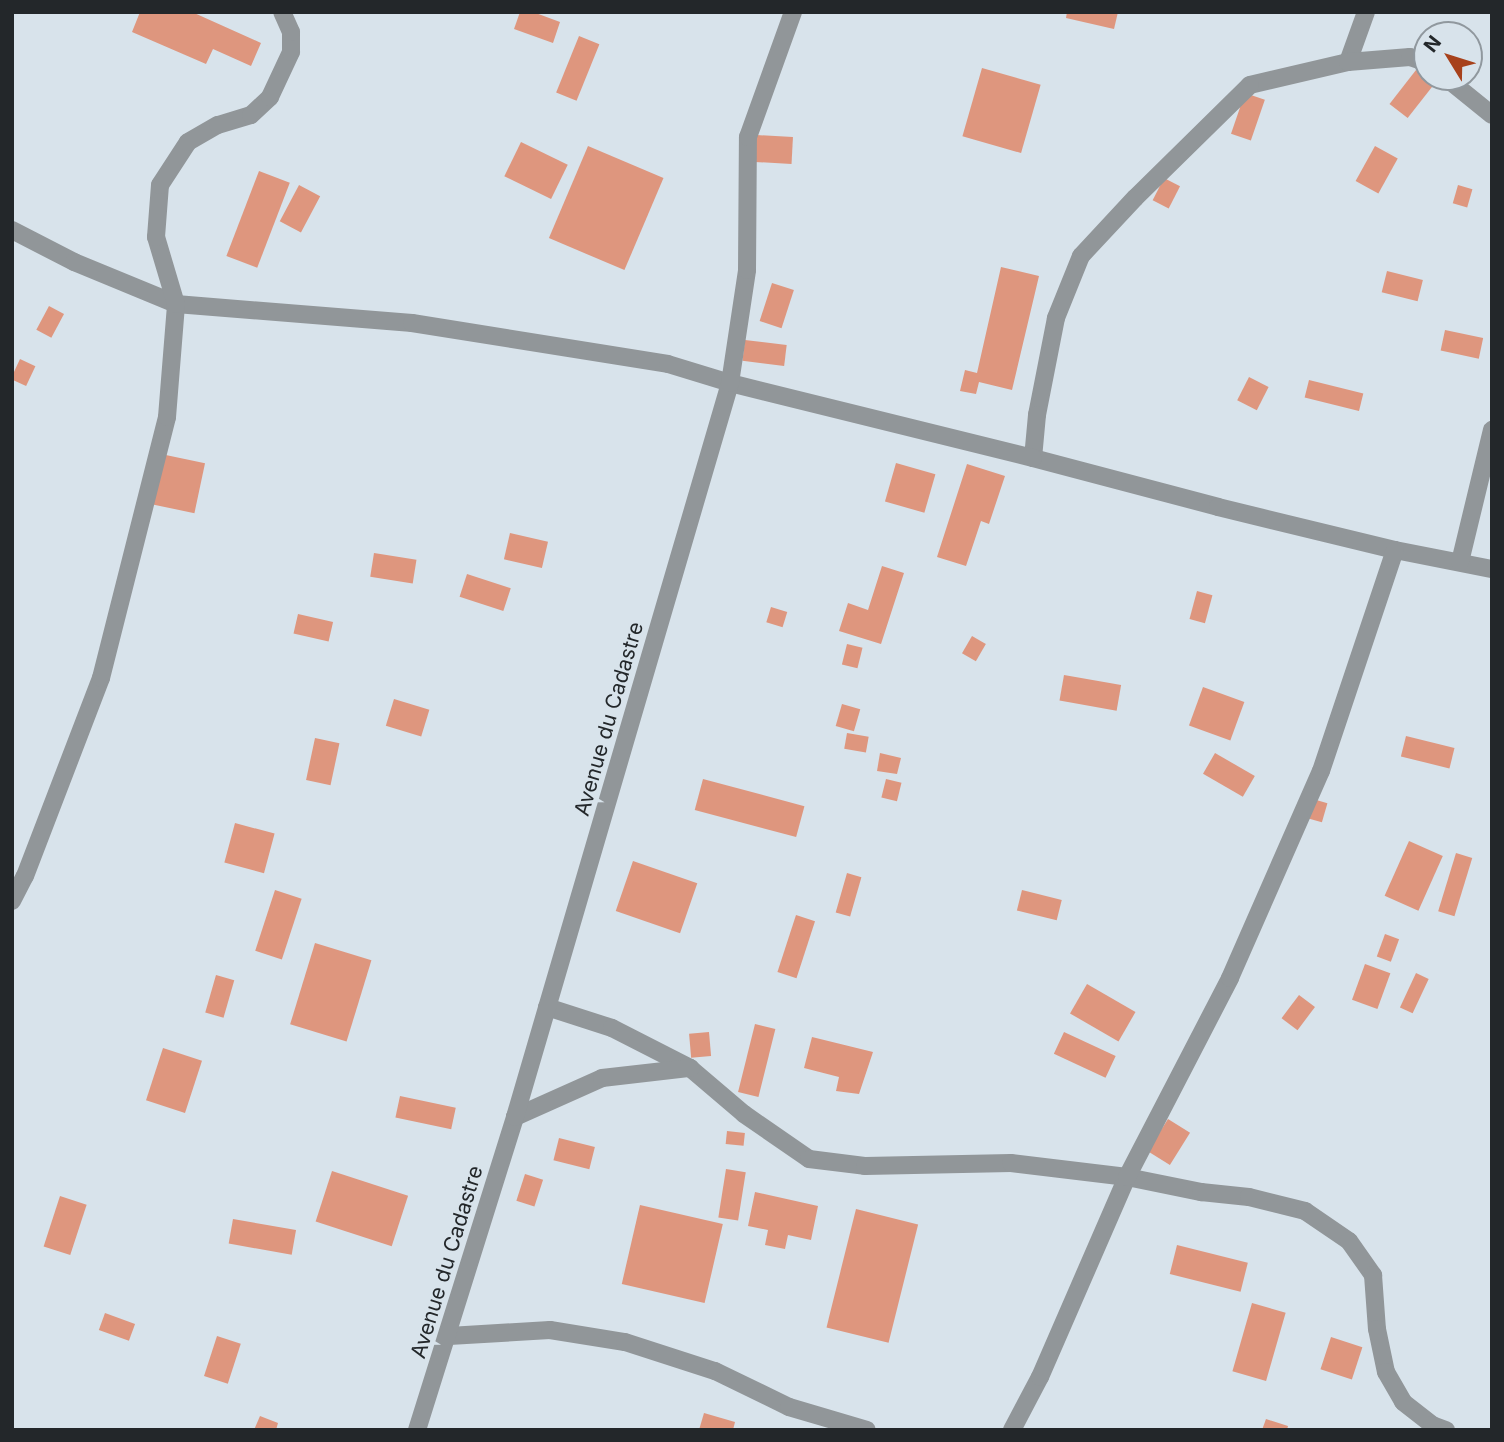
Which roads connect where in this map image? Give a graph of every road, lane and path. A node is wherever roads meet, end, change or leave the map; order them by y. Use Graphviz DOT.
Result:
graph roads {
  1 [pos="282,12"];
  2 [pos="793,12"];
  3 [pos="1366,12"];
  4 [pos="1413,58"];
  5 [pos="1348,62"];
  6 [pos="1462,91"];
  7 [pos="1492,115"];
  8 [pos="12,230"];
  9 [pos="176,304"];
  10 [pos="730,383"];
  11 [pos="1492,430"];
  12 [pos="1033,458"];
  13 [pos="1395,550"];
  14 [pos="1460,562"];
  15 [pos="1492,569"];
  16 [pos="12,901"];
  17 [pos="547,1007"];
  18 [pos="690,1068"];
  19 [pos="515,1117"];
  20 [pos="1127,1177"];
  21 [pos="449,1336"];
  22 [pos="417,1430"];
  23 [pos="867,1430"];
  24 [pos="1012,1430"];
  25 [pos="1446,1430"];
  1 -- 9 [label="street"];
  2 -- 10 [label="street, Avenue du Cadastre"];
  3 -- 5 [label="street"];
  4 -- 5 [label="street"];
  5 -- 12 [label="street"];
  6 -- 7 [label="street"];
  8 -- 9 [label="street"];
  9 -- 10 [label="street"];
  9 -- 16 [label="street"];
  10 -- 12 [label="street"];
  10 -- 17 [label="street, Avenue du Cadastre"];
  11 -- 14 [label="street"];
  12 -- 13 [label="street"];
  13 -- 14 [label="street"];
  13 -- 20 [label="street"];
  14 -- 15 [label="street"];
  17 -- 18 [label="street"];
  17 -- 19 [label="street, Avenue du Cadastre"];
  18 -- 19 [label="street"];
  18 -- 20 [label="street"];
  19 -- 21 [label="street, Avenue du Cadastre"];
  20 -- 24 [label="street"];
  20 -- 25 [label="street"];
  21 -- 22 [label="street, Avenue du Cadastre"];
  21 -- 23 [label="street"];
}
